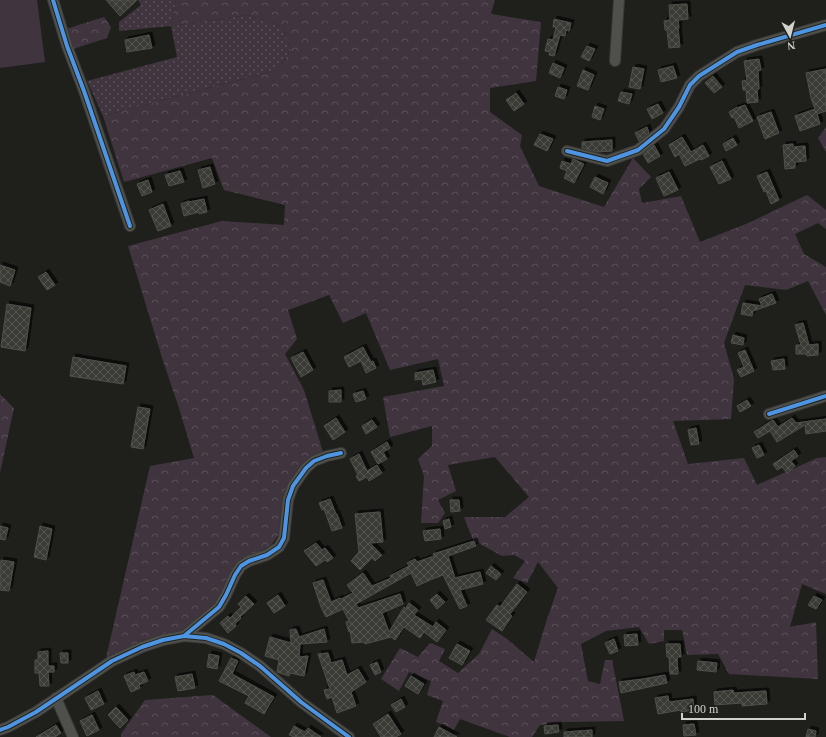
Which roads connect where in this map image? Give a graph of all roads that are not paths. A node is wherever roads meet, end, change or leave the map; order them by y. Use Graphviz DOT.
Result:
graph roads {
  1 [pos="53,0"];
  2 [pos="619,0"];
  3 [pos="826,25"];
  4 [pos="615,62"];
  5 [pos="567,151"];
  6 [pos="130,226"];
  7 [pos="826,396"];
  8 [pos="768,414"];
  9 [pos="341,454"];
  10 [pos="184,636"];
  11 [pos="56,698"];
  12 [pos="0,730"];
  13 [pos="73,737"];
  14 [pos="349,737"];
  1 -- 6 [label="street"];
  2 -- 4 [label="street"];
  3 -- 5 [label="street"];
  7 -- 8 [label="street"];
  9 -- 10 [label="street"];
  10 -- 11 [label="street"];
  10 -- 14 [label="street"];
  11 -- 12 [label="street"];
  11 -- 13 [label="street"];
}
